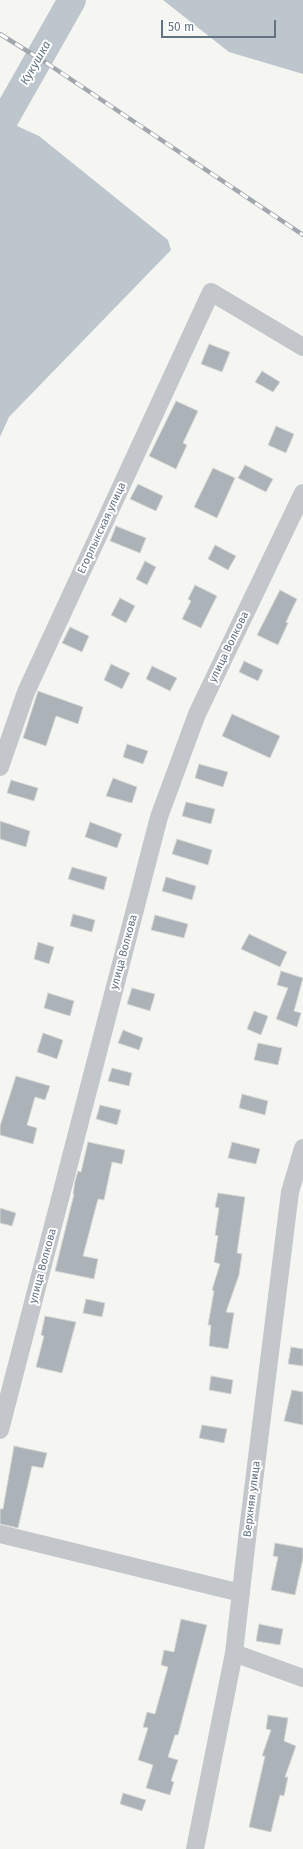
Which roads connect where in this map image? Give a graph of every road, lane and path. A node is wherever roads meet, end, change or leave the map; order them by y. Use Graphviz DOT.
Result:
graph roads {
  1 [pos="303,347"];
  2 [pos="303,493"];
  3 [pos="0,767"];
  4 [pos="303,1148"];
  5 [pos="0,1430"];
  6 [pos="0,1534"];
  7 [pos="241,1593"];
  8 [pos="234,1653"];
  9 [pos="303,1678"];
  10 [pos="195,1849"];
  1 -- 3 [label="street, Егорлыкская улица"];
  2 -- 5 [label="street, улица Волкова"];
  4 -- 7 [label="street, Верхняя улица"];
  6 -- 7 [label="street"];
  7 -- 8 [label="street, Верхняя улица"];
  8 -- 9 [label="street"];
  8 -- 10 [label="street, Верхняя улица"];
}
